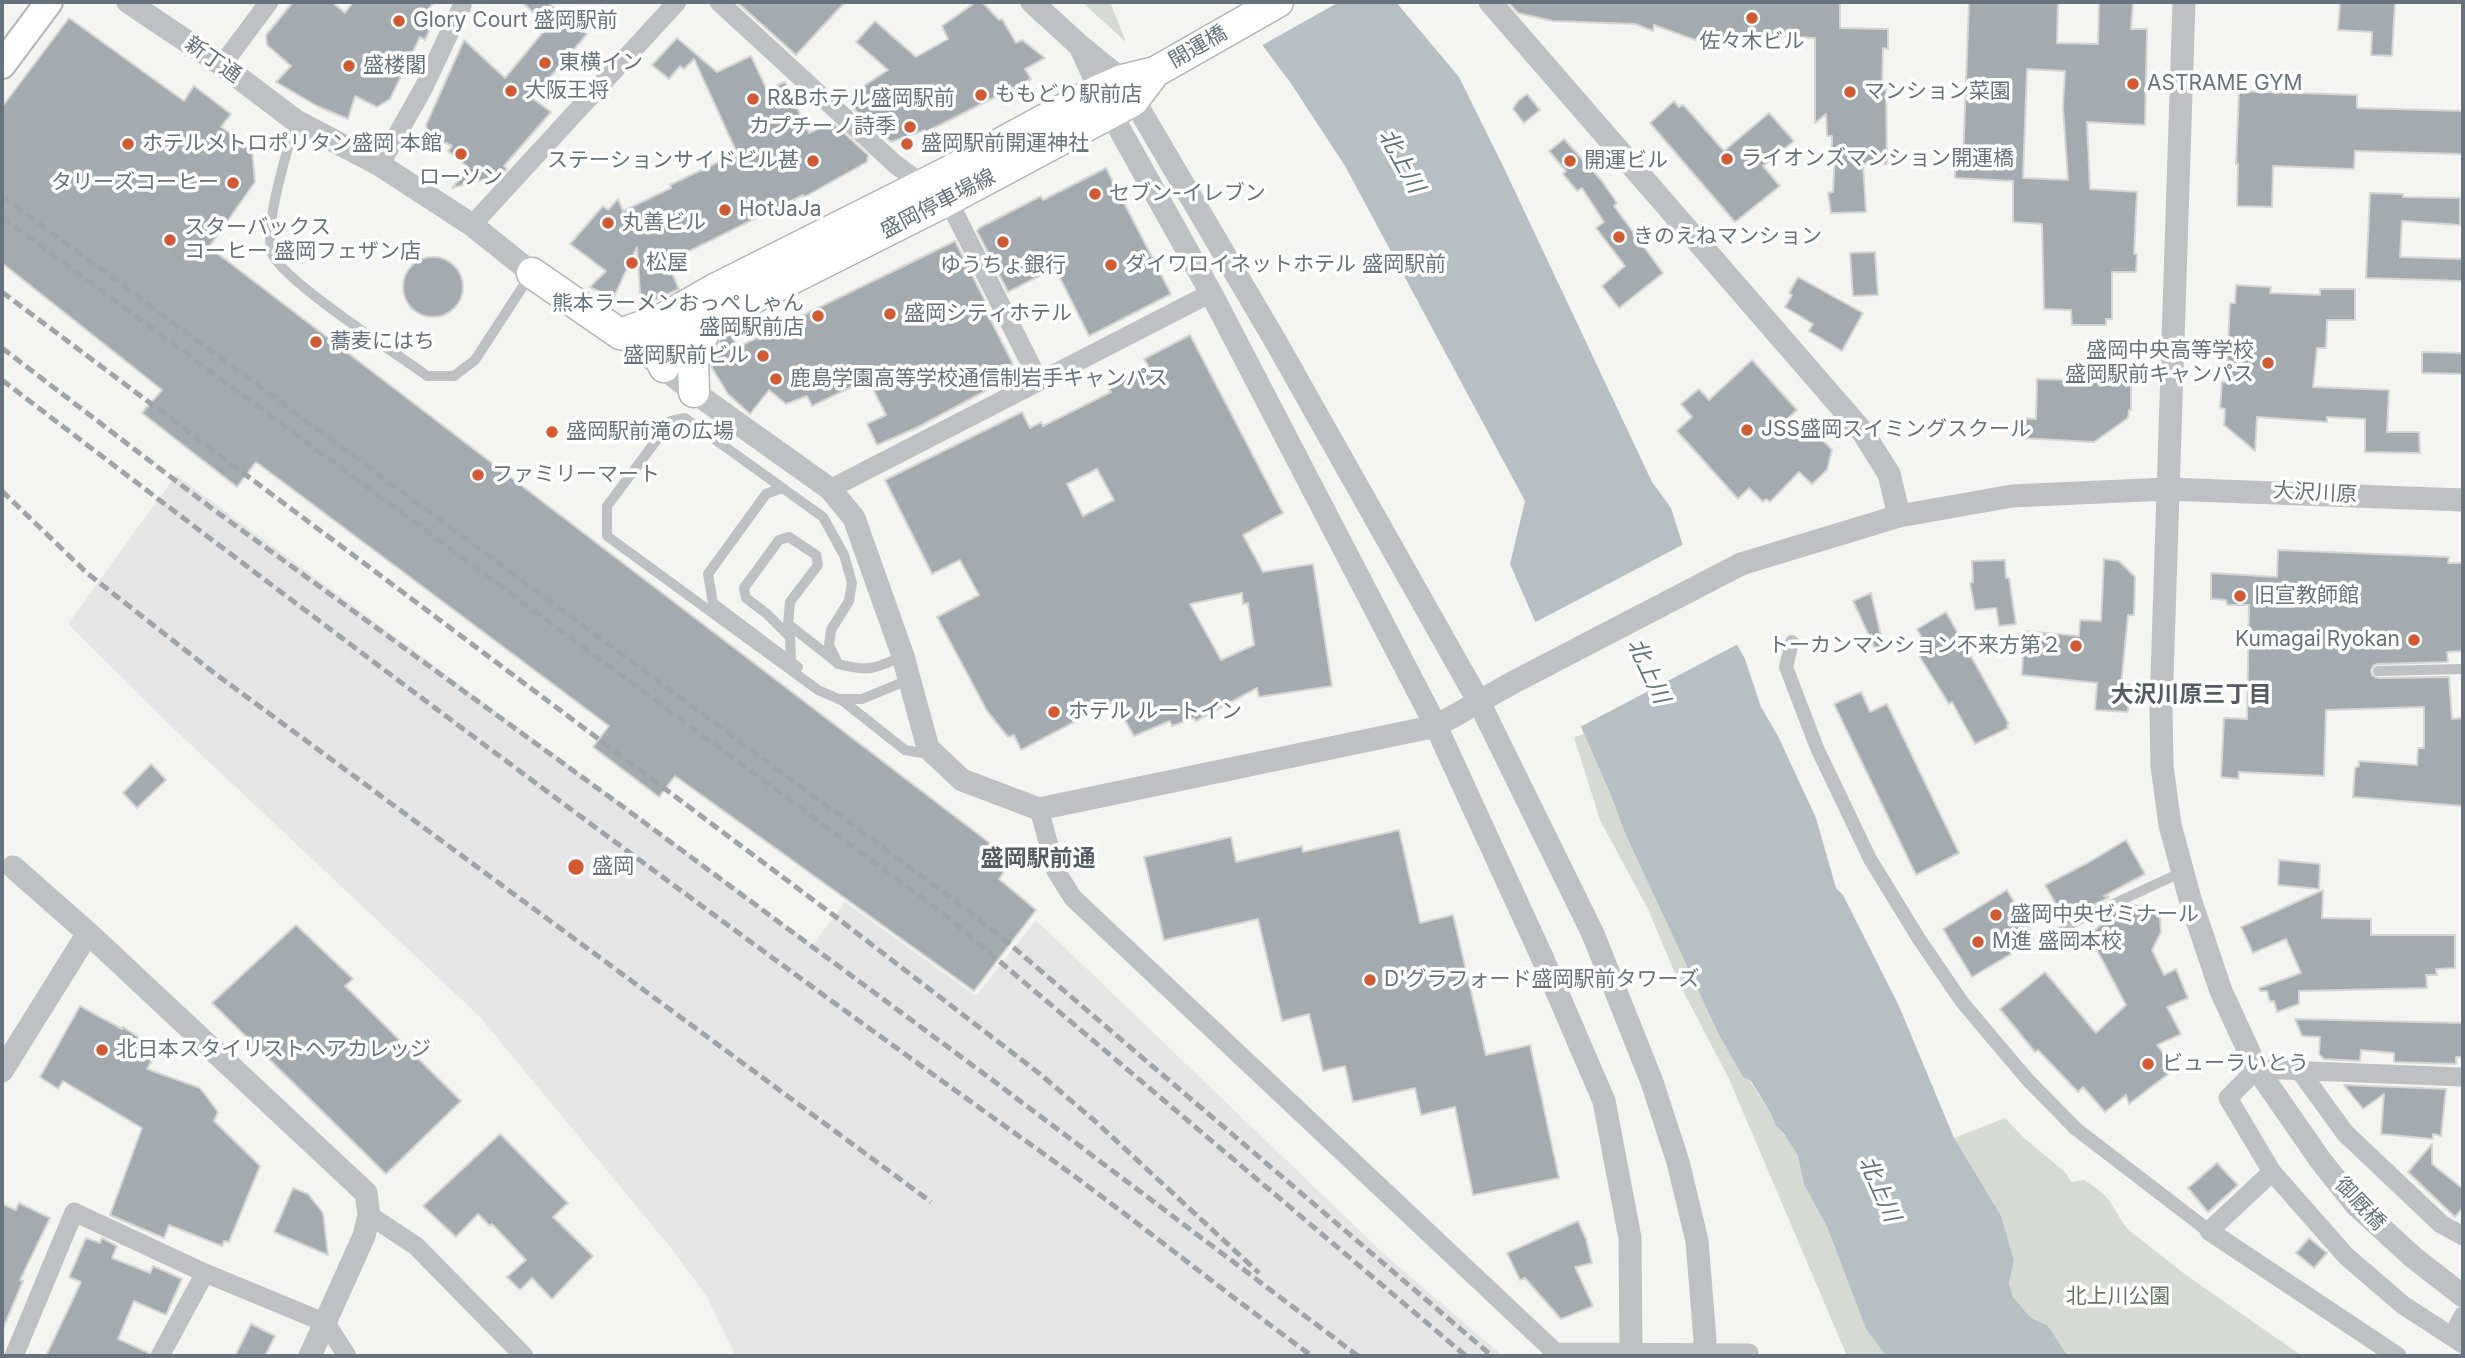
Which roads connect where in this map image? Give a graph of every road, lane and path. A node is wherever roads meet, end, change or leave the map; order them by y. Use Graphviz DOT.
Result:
graph roads {
  1 [pos="49,2"];
  2 [pos="128,2"];
  3 [pos="269,2"];
  4 [pos="462,2"];
  5 [pos="677,2"];
  6 [pos="719,2"];
  7 [pos="1032,2"];
  8 [pos="1278,2"];
  9 [pos="1490,2"];
  10 [pos="2184,2"];
  11 [pos="2,65"];
  12 [pos="222,65"];
  13 [pos="1156,72"];
  14 [pos="1116,96"];
  15 [pos="296,121"];
  16 [pos="380,165"];
  17 [pos="922,184"];
  18 [pos="948,200"];
  19 [pos="472,225"];
  20 [pos="532,273"];
  21 [pos="1211,292"];
  22 [pos="709,322"];
  23 [pos="620,334"];
  24 [pos="660,342"];
  25 [pos="1039,381"];
  26 [pos="694,392"];
  27 [pos="782,488"];
  28 [pos="830,489"];
  29 [pos="2167,489"];
  30 [pos="2463,500"];
  31 [pos="1899,516"];
  32 [pos="1791,642"];
  33 [pos="903,656"];
  34 [pos="791,662"];
  35 [pos="838,664"];
  36 [pos="2463,669"];
  37 [pos="2378,671"];
  38 [pos="908,680"];
  39 [pos="843,701"];
  40 [pos="1479,702"];
  41 [pos="1436,726"];
  42 [pos="935,755"];
  43 [pos="1039,809"];
  44 [pos="13,867"];
  45 [pos="2183,872"];
  46 [pos="2064,927"];
  47 [pos="88,933"];
  48 [pos="2257,1069"];
  49 [pos="2,1071"];
  50 [pos="2300,1071"];
  51 [pos="2463,1077"];
  52 [pos="2272,1172"];
  53 [pos="369,1215"];
  54 [pos="2209,1231"];
  55 [pos="2463,1236"];
  56 [pos="205,1273"];
  57 [pos="2463,1296"];
  58 [pos="2463,1316"];
  59 [pos="326,1323"];
  60 [pos="2458,1340"];
  61 [pos="1749,1353"];
  62 [pos="13,1356"];
  63 [pos="160,1356"];
  64 [pos="310,1356"];
  65 [pos="347,1356"];
  66 [pos="524,1356"];
  67 [pos="1631,1356"];
  68 [pos="1703,1356"];
  69 [pos="2397,1356"];
  1 -- 11 [label="main road"];
  2 -- 12 [label="street, 新丁通"];
  3 -- 12 [label="street"];
  4 -- 16 [label="street"];
  5 -- 19 [label="street"];
  6 -- 17 [label="street"];
  7 -- 14 [label="street"];
  8 -- 13 [label="main road, 開運橋"];
  9 -- 31 [label="street"];
  10 -- 29 [label="street, 御厩橋"];
  12 -- 15 [label="street, 新丁通"];
  13 -- 14 [label="main road, 盛岡停車場線"];
  14 -- 17 [label="main road, 盛岡停車場線"];
  14 -- 18 [label="main road, 盛岡停車場線"];
  14 -- 21 [label="street"];
  14 -- 40 [label="street"];
  15 -- 16 [label="street, 新丁通"];
  15 -- 20 [label="lane"];
  16 -- 19 [label="street, 新丁通"];
  17 -- 24 [label="main road, 盛岡停車場線"];
  18 -- 22 [label="main road, 盛岡停車場線"];
  18 -- 25 [label="street"];
  19 -- 20 [label="street, 新丁通"];
  20 -- 23 [label="main road"];
  21 -- 25 [label="street"];
  21 -- 41 [label="street"];
  22 -- 24 [label="main road, 盛岡停車場線"];
  22 -- 26 [label="main road"];
  23 -- 24 [label="main road, 盛岡停車場線"];
  23 -- 24 [label="street"];
  24 -- 26 [label="street"];
  25 -- 28 [label="street"];
  26 -- 28 [label="street"];
  27 -- 34 [label="lane"];
  27 -- 35 [label="lane"];
  27 -- 39 [label="lane"];
  28 -- 33 [label="street"];
  29 -- 30 [label="street, 大沢川原"];
  29 -- 31 [label="street, 大沢川原"];
  29 -- 45 [label="street, 御厩橋"];
  31 -- 40 [label="street, 大沢川原"];
  32 -- 54 [label="street"];
  33 -- 35 [label="lane"];
  33 -- 38 [label="street"];
  34 -- 35 [label="lane"];
  34 -- 39 [label="lane"];
  36 -- 37 [label="lane"];
  38 -- 39 [label="lane"];
  38 -- 42 [label="street"];
  39 -- 42 [label="lane"];
  40 -- 41 [label="street, 大沢川原"];
  40 -- 68 [label="street, bridge"];
  41 -- 43 [label="street, 大沢川原"];
  41 -- 67 [label="street, bridge"];
  42 -- 43 [label="street"];
  43 -- 61 [label="street"];
  44 -- 47 [label="street"];
  45 -- 46 [label="lane"];
  45 -- 48 [label="street, 御厩橋"];
  47 -- 49 [label="street"];
  47 -- 53 [label="street"];
  48 -- 50 [label="street"];
  48 -- 52 [label="street"];
  48 -- 57 [label="street, 御厩橋"];
  50 -- 51 [label="street"];
  50 -- 55 [label="street"];
  52 -- 54 [label="street"];
  52 -- 60 [label="street"];
  53 -- 59 [label="street"];
  53 -- 66 [label="street"];
  54 -- 69 [label="street"];
  56 -- 59 [label="street"];
  56 -- 62 [label="street"];
  56 -- 63 [label="street"];
  58 -- 60 [label="street"];
  59 -- 64 [label="street"];
  59 -- 65 [label="street"];
}
